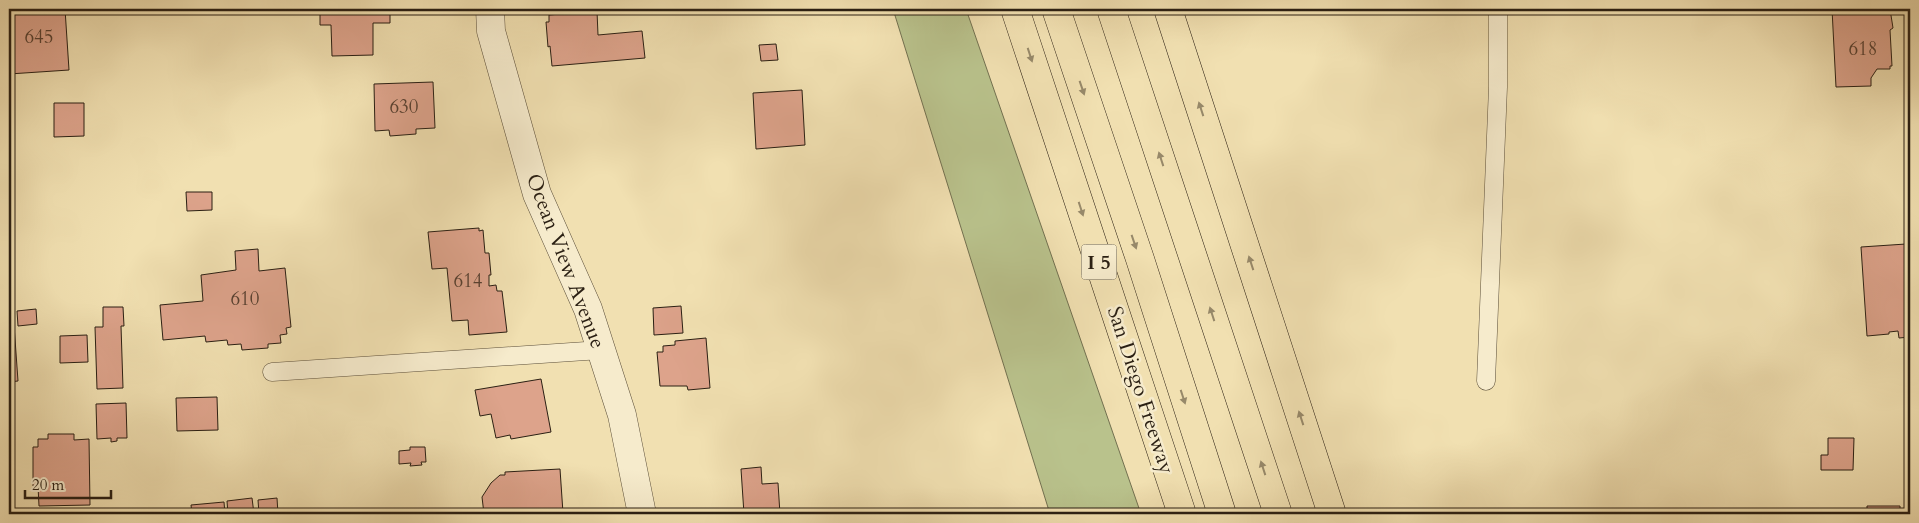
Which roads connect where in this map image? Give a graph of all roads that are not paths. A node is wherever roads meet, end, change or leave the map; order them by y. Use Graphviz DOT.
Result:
graph roads {
  1 [pos="490,9"];
  2 [pos="1015,9"];
  3 [pos="1056,9"];
  4 [pos="1111,9"];
  5 [pos="1168,9"];
  6 [pos="1498,9"];
  7 [pos="601,350"];
  8 [pos="272,372"];
  9 [pos="1486,380"];
  10 [pos="642,514"];
  11 [pos="1182,514"];
  12 [pos="1222,514"];
  13 [pos="1278,514"];
  14 [pos="1332,514"];
  1 -- 7 [label="street, Ocean View Avenue"];
  2 -- 11 [label="highway, San Diego Freeway / I 5, one-way"];
  3 -- 12 [label="highway, one-way"];
  13 -- 4 [label="highway, one-way"];
  14 -- 5 [label="highway, one-way"];
  6 -- 9 [label="lane"];
  7 -- 8 [label="lane"];
  7 -- 10 [label="street, Ocean View Avenue"];
}
